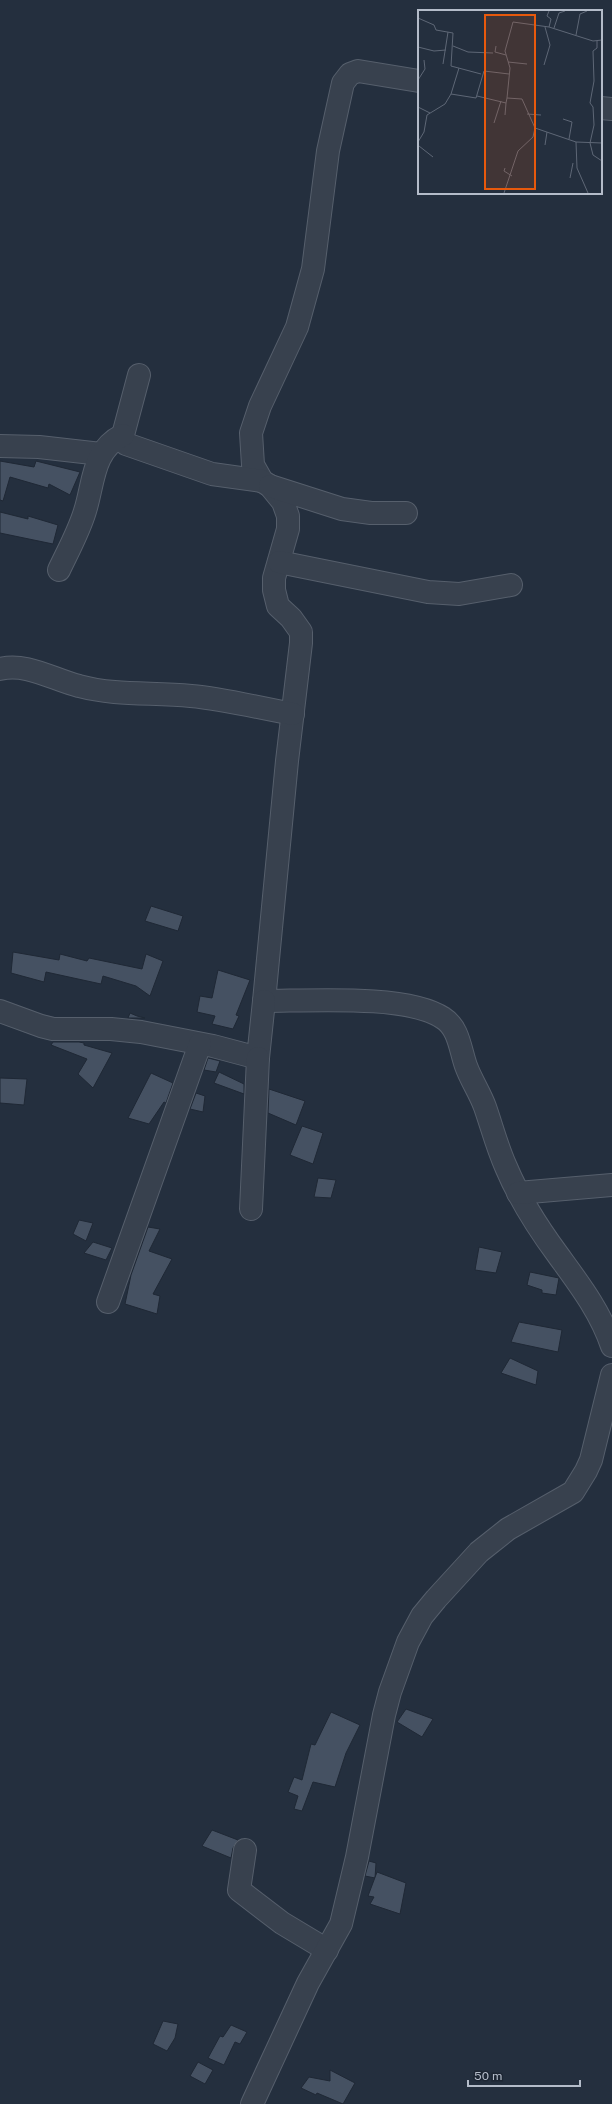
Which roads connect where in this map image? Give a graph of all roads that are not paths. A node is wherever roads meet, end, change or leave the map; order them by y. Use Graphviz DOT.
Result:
graph roads {
  1 [pos="418,81"];
  2 [pos="602,108"];
  3 [pos="612,109"];
  4 [pos="139,375"];
  5 [pos="123,435"];
  6 [pos="0,446"];
  7 [pos="101,454"];
  8 [pos="266,484"];
  9 [pos="406,513"];
  10 [pos="279,562"];
  11 [pos="59,570"];
  12 [pos="511,585"];
  13 [pos="0,669"];
  14 [pos="293,714"];
  15 [pos="264,1001"];
  16 [pos="0,1011"];
  17 [pos="200,1044"];
  18 [pos="258,1058"];
  19 [pos="612,1185"];
  20 [pos="518,1193"];
  21 [pos="251,1209"];
  22 [pos="108,1302"];
  23 [pos="612,1346"];
  24 [pos="612,1375"];
  25 [pos="245,1850"];
  26 [pos="327,1950"];
  27 [pos="252,2104"];
  1 -- 8 [label="street"];
  2 -- 3 [label="street"];
  4 -- 5 [label="street"];
  5 -- 7 [label="street"];
  5 -- 8 [label="street"];
  6 -- 7 [label="street"];
  7 -- 11 [label="street"];
  8 -- 9 [label="street"];
  8 -- 10 [label="street"];
  10 -- 12 [label="street"];
  10 -- 14 [label="street"];
  13 -- 14 [label="street"];
  14 -- 15 [label="street"];
  15 -- 18 [label="street"];
  15 -- 20 [label="street"];
  16 -- 17 [label="street"];
  17 -- 18 [label="street"];
  17 -- 22 [label="street"];
  18 -- 21 [label="street"];
  19 -- 20 [label="street"];
  20 -- 23 [label="street"];
  24 -- 26 [label="street"];
  25 -- 26 [label="street"];
  26 -- 27 [label="street"];
}
